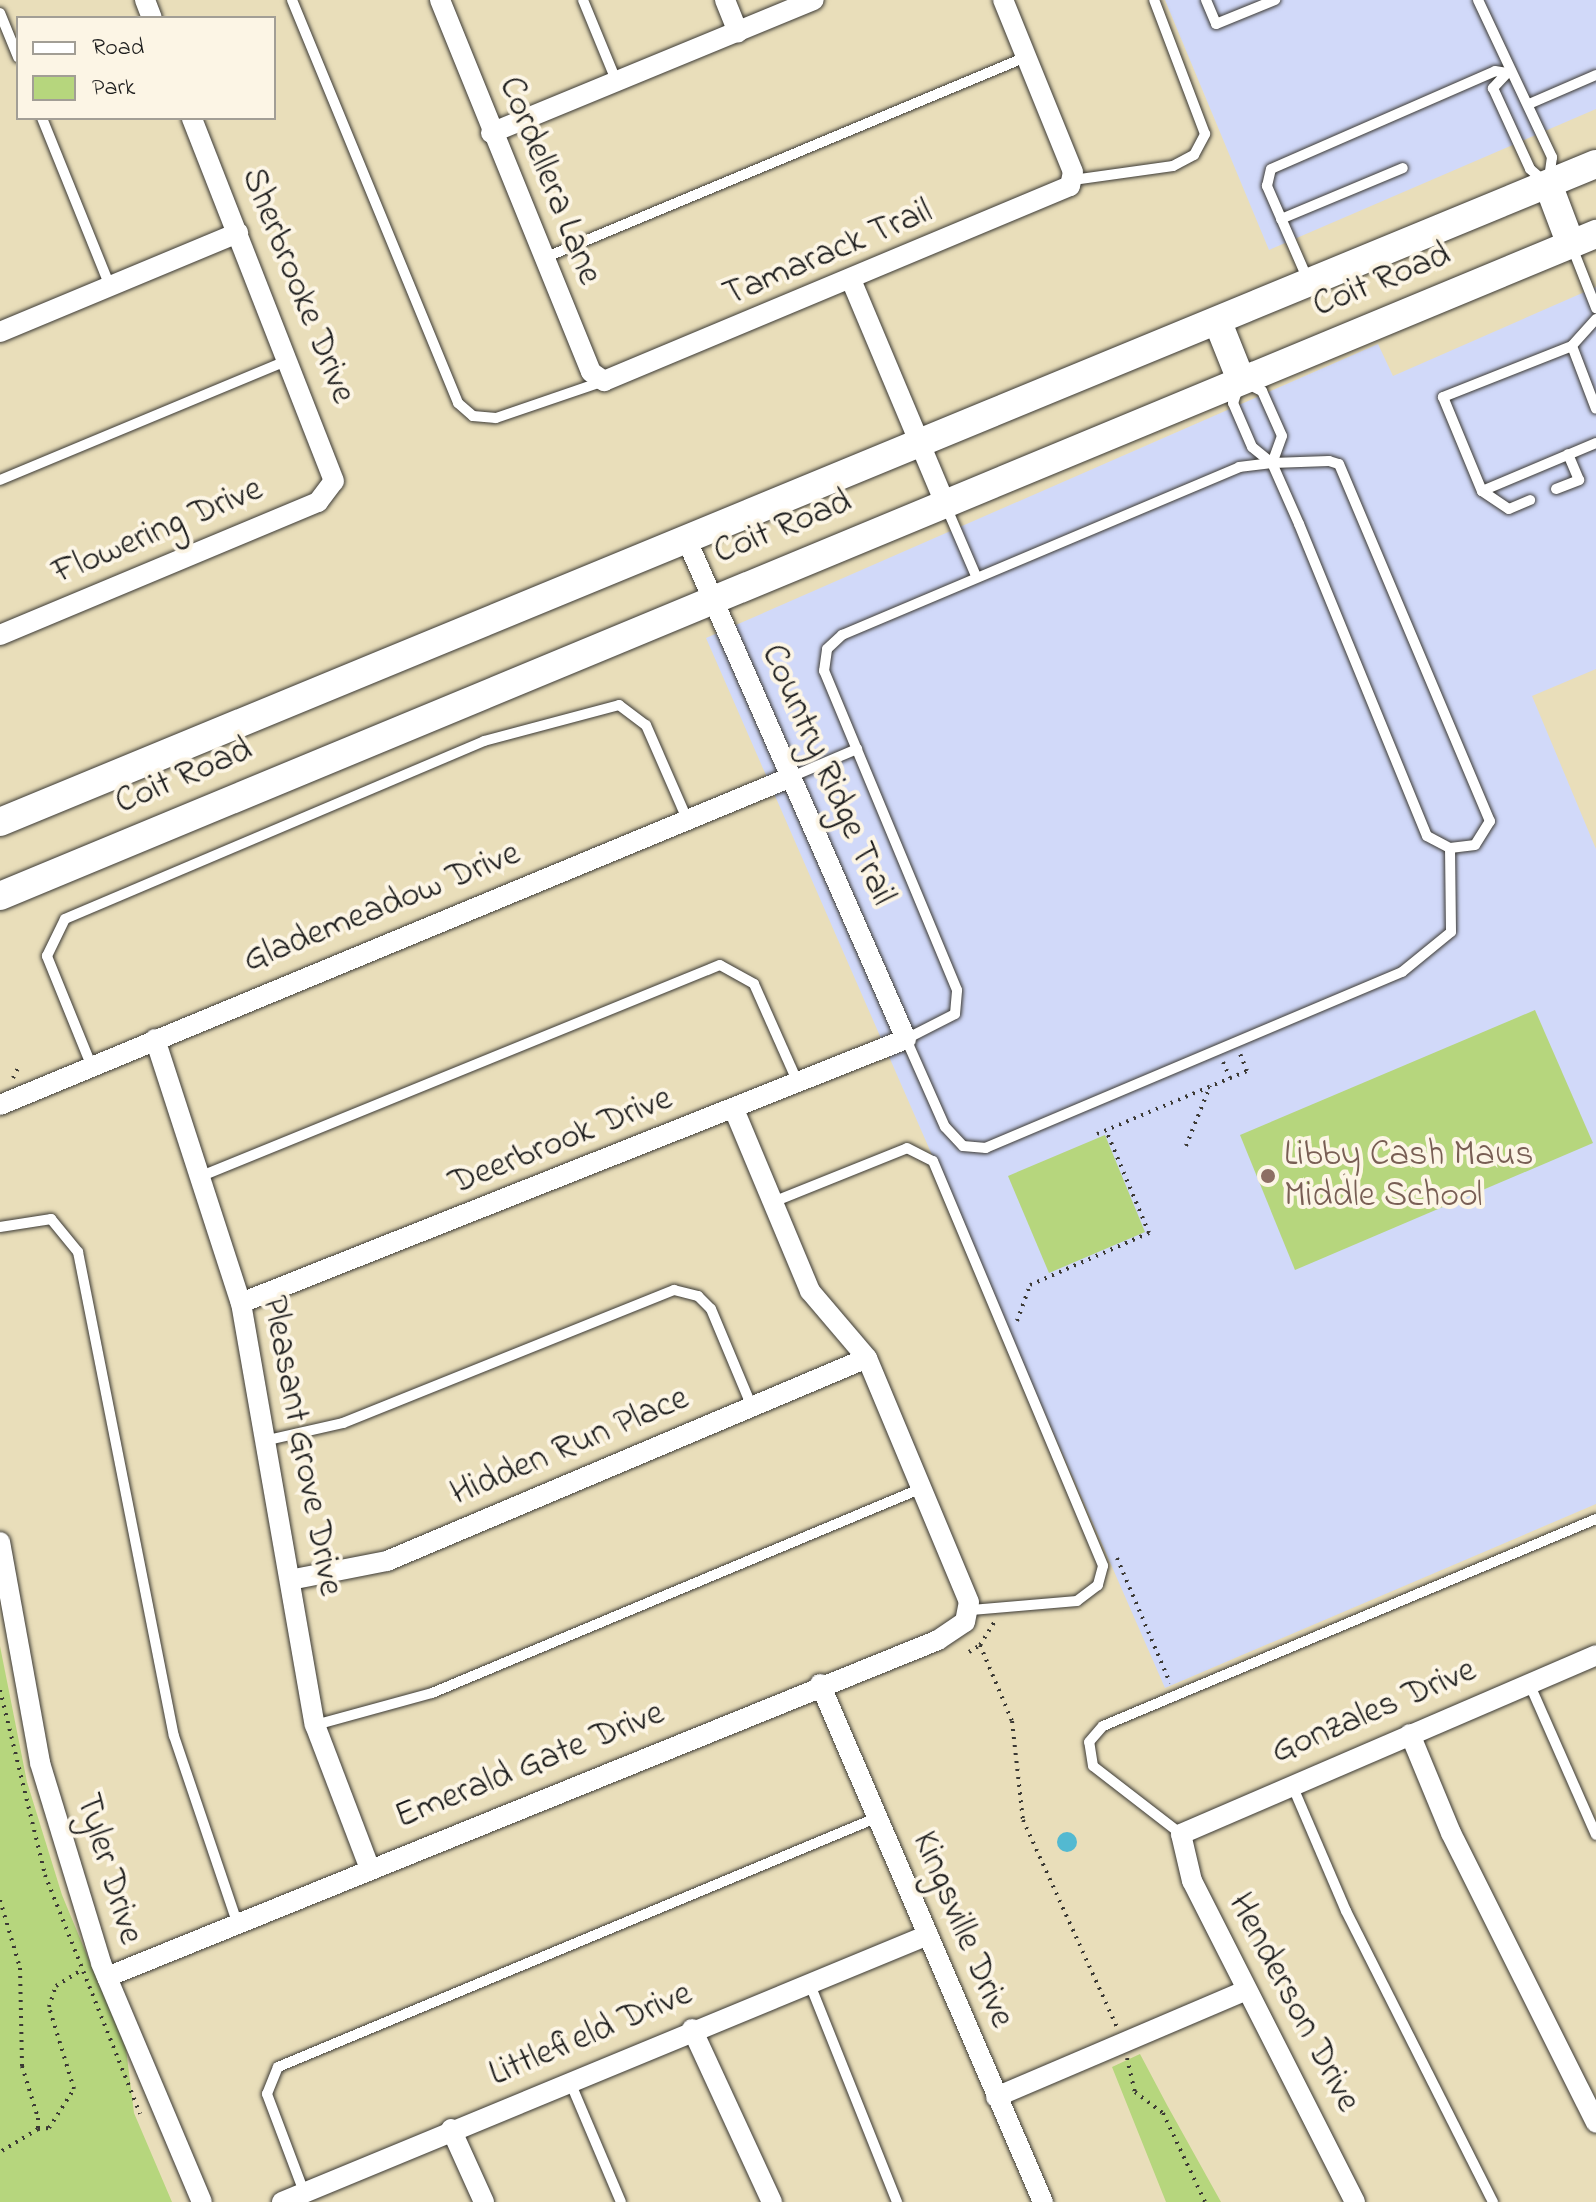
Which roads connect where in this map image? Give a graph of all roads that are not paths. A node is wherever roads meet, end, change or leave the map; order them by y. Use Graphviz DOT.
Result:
graph roads {
  1 [pos="293,0"];
  2 [pos="440,0"];
  3 [pos="583,0"];
  4 [pos="725,0"];
  5 [pos="814,0"];
  6 [pos="1003,0"];
  7 [pos="1154,0"];
  8 [pos="1206,0"];
  9 [pos="1275,0"];
  10 [pos="1478,0"];
  11 [pos="0,13"];
  12 [pos="738,32"];
  13 [pos="16,52"];
  14 [pos="1026,57"];
  15 [pos="1507,73"];
  16 [pos="1596,75"];
  17 [pos="616,80"];
  18 [pos="1529,104"];
  19 [pos="43,120"];
  20 [pos="193,120"];
  21 [pos="491,133"];
  22 [pos="1596,164"];
  23 [pos="1403,168"];
  24 [pos="1073,180"];
  25 [pos="1548,184"];
  26 [pos="1281,219"];
  27 [pos="238,233"];
  28 [pos="1584,240"];
  29 [pos="543,258"];
  30 [pos="852,282"];
  31 [pos="110,286"];
  32 [pos="1310,286"];
  33 [pos="1596,308"];
  34 [pos="1596,319"];
  35 [pos="1219,325"];
  36 [pos="0,332"];
  37 [pos="1572,346"];
  38 [pos="291,359"];
  39 [pos="1241,380"];
  40 [pos="604,381"];
  41 [pos="1596,409"];
  42 [pos="919,442"];
  43 [pos="1596,443"];
  44 [pos="1568,454"];
  45 [pos="1272,463"];
  46 [pos="0,480"];
  47 [pos="334,481"];
  48 [pos="1556,489"];
  49 [pos="1482,491"];
  50 [pos="1530,500"];
  51 [pos="945,503"];
  52 [pos="686,538"];
  53 [pos="976,576"];
  54 [pos="712,598"];
  55 [pos="0,635"];
  56 [pos="857,749"];
  57 [pos="791,777"];
  58 [pos="687,819"];
  59 [pos="0,822"];
  60 [pos="1450,848"];
  61 [pos="0,896"];
  62 [pos="155,1039"];
  63 [pos="906,1039"];
  64 [pos="92,1067"];
  65 [pos="798,1083"];
  66 [pos="0,1103"];
  67 [pos="734,1109"];
  68 [pos="204,1175"];
  69 [pos="773,1202"];
  70 [pos="0,1227"];
  71 [pos="241,1303"];
  72 [pos="867,1358"];
  73 [pos="752,1407"];
  74 [pos="268,1440"];
  75 [pos="922,1488"];
  76 [pos="1596,1519"];
  77 [pos="0,1542"];
  78 [pos="295,1579"];
  79 [pos="971,1610"];
  80 [pos="1596,1655"];
  81 [pos="1529,1683"];
  82 [pos="820,1684"];
  83 [pos="315,1725"];
  84 [pos="1410,1734"];
  85 [pos="1292,1785"];
  86 [pos="876,1818"];
  87 [pos="1181,1834"];
  88 [pos="1596,1835"];
  89 [pos="370,1869"];
  90 [pos="238,1925"];
  91 [pos="928,1935"];
  92 [pos="107,1977"];
  93 [pos="809,1982"];
  94 [pos="1244,1991"];
  95 [pos="692,2029"];
  96 [pos="570,2082"];
  97 [pos="996,2097"];
  98 [pos="1596,2123"];
  99 [pos="451,2129"];
  100 [pos="304,2192"];
  101 [pos="202,2202"];
  102 [pos="282,2202"];
  103 [pos="484,2202"];
  104 [pos="621,2202"];
  105 [pos="772,2202"];
  106 [pos="897,2202"];
  107 [pos="1043,2202"];
  108 [pos="1355,2202"];
  109 [pos="1493,2202"];
  1 -- 40 [label="lane"];
  2 -- 21 [label="street, Cordellera Lane"];
  3 -- 17 [label="lane"];
  4 -- 12 [label="street"];
  5 -- 12 [label="street"];
  6 -- 14 [label="street"];
  7 -- 24 [label="lane"];
  8 -- 9 [label="lane"];
  10 -- 15 [label="lane"];
  11 -- 13 [label="lane"];
  12 -- 17 [label="street"];
  14 -- 24 [label="street"];
  14 -- 29 [label="lane"];
  15 -- 18 [label="lane"];
  15 -- 25 [label="lane"];
  15 -- 26 [label="lane"];
  16 -- 18 [label="lane"];
  17 -- 21 [label="street"];
  18 -- 25 [label="lane"];
  19 -- 31 [label="lane"];
  20 -- 27 [label="street, Sherbrooke Drive"];
  21 -- 29 [label="street, Cordellera Lane"];
  22 -- 25 [label="main road, Coit Road"];
  23 -- 26 [label="lane"];
  24 -- 30 [label="street, Tamarack Trail"];
  25 -- 28 [label="main road"];
  25 -- 32 [label="main road, Coit Road"];
  26 -- 32 [label="lane"];
  27 -- 31 [label="street"];
  27 -- 38 [label="street, Sherbrooke Drive"];
  28 -- 33 [label="lane"];
  28 -- 39 [label="main road, Coit Road"];
  29 -- 40 [label="street, Cordellera Lane"];
  30 -- 40 [label="street, Tamarack Trail"];
  30 -- 42 [label="street"];
  31 -- 36 [label="street"];
  32 -- 35 [label="main road, Coit Road"];
  34 -- 37 [label="lane"];
  35 -- 39 [label="main road"];
  35 -- 42 [label="main road, Coit Road"];
  37 -- 41 [label="lane"];
  37 -- 49 [label="lane"];
  38 -- 46 [label="lane"];
  38 -- 47 [label="street, Sherbrooke Drive"];
  39 -- 45 [label="lane"];
  39 -- 45 [label="lane"];
  39 -- 51 [label="main road, Coit Road"];
  42 -- 51 [label="street"];
  42 -- 52 [label="main road, Coit Road"];
  43 -- 44 [label="lane"];
  44 -- 48 [label="lane"];
  44 -- 49 [label="lane"];
  45 -- 53 [label="lane"];
  45 -- 60 [label="lane"];
  45 -- 60 [label="lane"];
  47 -- 55 [label="street, Flowering Drive"];
  49 -- 50 [label="lane"];
  51 -- 53 [label="lane"];
  51 -- 54 [label="main road, Coit Road"];
  52 -- 54 [label="street, Country Ridge Trail"];
  52 -- 59 [label="main road, Coit Road"];
  53 -- 56 [label="lane"];
  54 -- 57 [label="street, Country Ridge Trail"];
  54 -- 61 [label="main road, Coit Road"];
  56 -- 57 [label="lane"];
  56 -- 63 [label="lane"];
  57 -- 58 [label="street, Glademeadow Drive"];
  57 -- 63 [label="street, Country Ridge Trail"];
  58 -- 62 [label="street, Glademeadow Drive"];
  58 -- 64 [label="lane"];
  60 -- 63 [label="lane"];
  62 -- 64 [label="street, Glademeadow Drive"];
  62 -- 68 [label="street, Pleasant Grove Drive"];
  63 -- 65 [label="street, Deerbrook Drive"];
  64 -- 66 [label="street, Glademeadow Drive"];
  65 -- 67 [label="street, Deerbrook Drive"];
  65 -- 68 [label="lane"];
  67 -- 69 [label="street"];
  67 -- 71 [label="street, Deerbrook Drive"];
  68 -- 71 [label="street, Pleasant Grove Drive"];
  69 -- 72 [label="street"];
  69 -- 79 [label="lane"];
  70 -- 90 [label="lane"];
  71 -- 74 [label="street, Pleasant Grove Drive"];
  72 -- 73 [label="street, Hidden Run Place"];
  72 -- 75 [label="street"];
  73 -- 74 [label="lane"];
  73 -- 78 [label="street, Hidden Run Place"];
  74 -- 78 [label="street, Pleasant Grove Drive"];
  75 -- 79 [label="street"];
  75 -- 83 [label="lane"];
  76 -- 87 [label="lane"];
  77 -- 92 [label="street, Tyler Drive"];
  78 -- 83 [label="street, Pleasant Grove Drive"];
  79 -- 82 [label="street, Emerald Gate Drive"];
  80 -- 81 [label="street, Gonzales Drive"];
  81 -- 84 [label="street, Gonzales Drive"];
  81 -- 88 [label="lane"];
  82 -- 86 [label="street, Kingsville Drive"];
  82 -- 89 [label="street, Emerald Gate Drive"];
  83 -- 89 [label="street, Pleasant Grove Drive"];
  84 -- 85 [label="street, Gonzales Drive"];
  84 -- 98 [label="street"];
  85 -- 87 [label="street, Gonzales Drive"];
  85 -- 109 [label="lane"];
  86 -- 91 [label="street, Kingsville Drive"];
  86 -- 100 [label="lane"];
  87 -- 94 [label="street, Henderson Drive"];
  89 -- 90 [label="street, Emerald Gate Drive"];
  90 -- 92 [label="street, Emerald Gate Drive"];
  91 -- 93 [label="street, Littlefield Drive"];
  91 -- 97 [label="street, Kingsville Drive"];
  92 -- 101 [label="street, Tyler Drive"];
  93 -- 95 [label="street, Littlefield Drive"];
  93 -- 106 [label="lane"];
  94 -- 97 [label="street"];
  94 -- 108 [label="street, Henderson Drive"];
  95 -- 96 [label="street, Littlefield Drive"];
  95 -- 105 [label="street"];
  96 -- 99 [label="street, Littlefield Drive"];
  96 -- 104 [label="lane"];
  97 -- 107 [label="street, Kingsville Drive"];
  99 -- 100 [label="street, Littlefield Drive"];
  99 -- 103 [label="street"];
  100 -- 102 [label="street, Littlefield Drive"];
}
